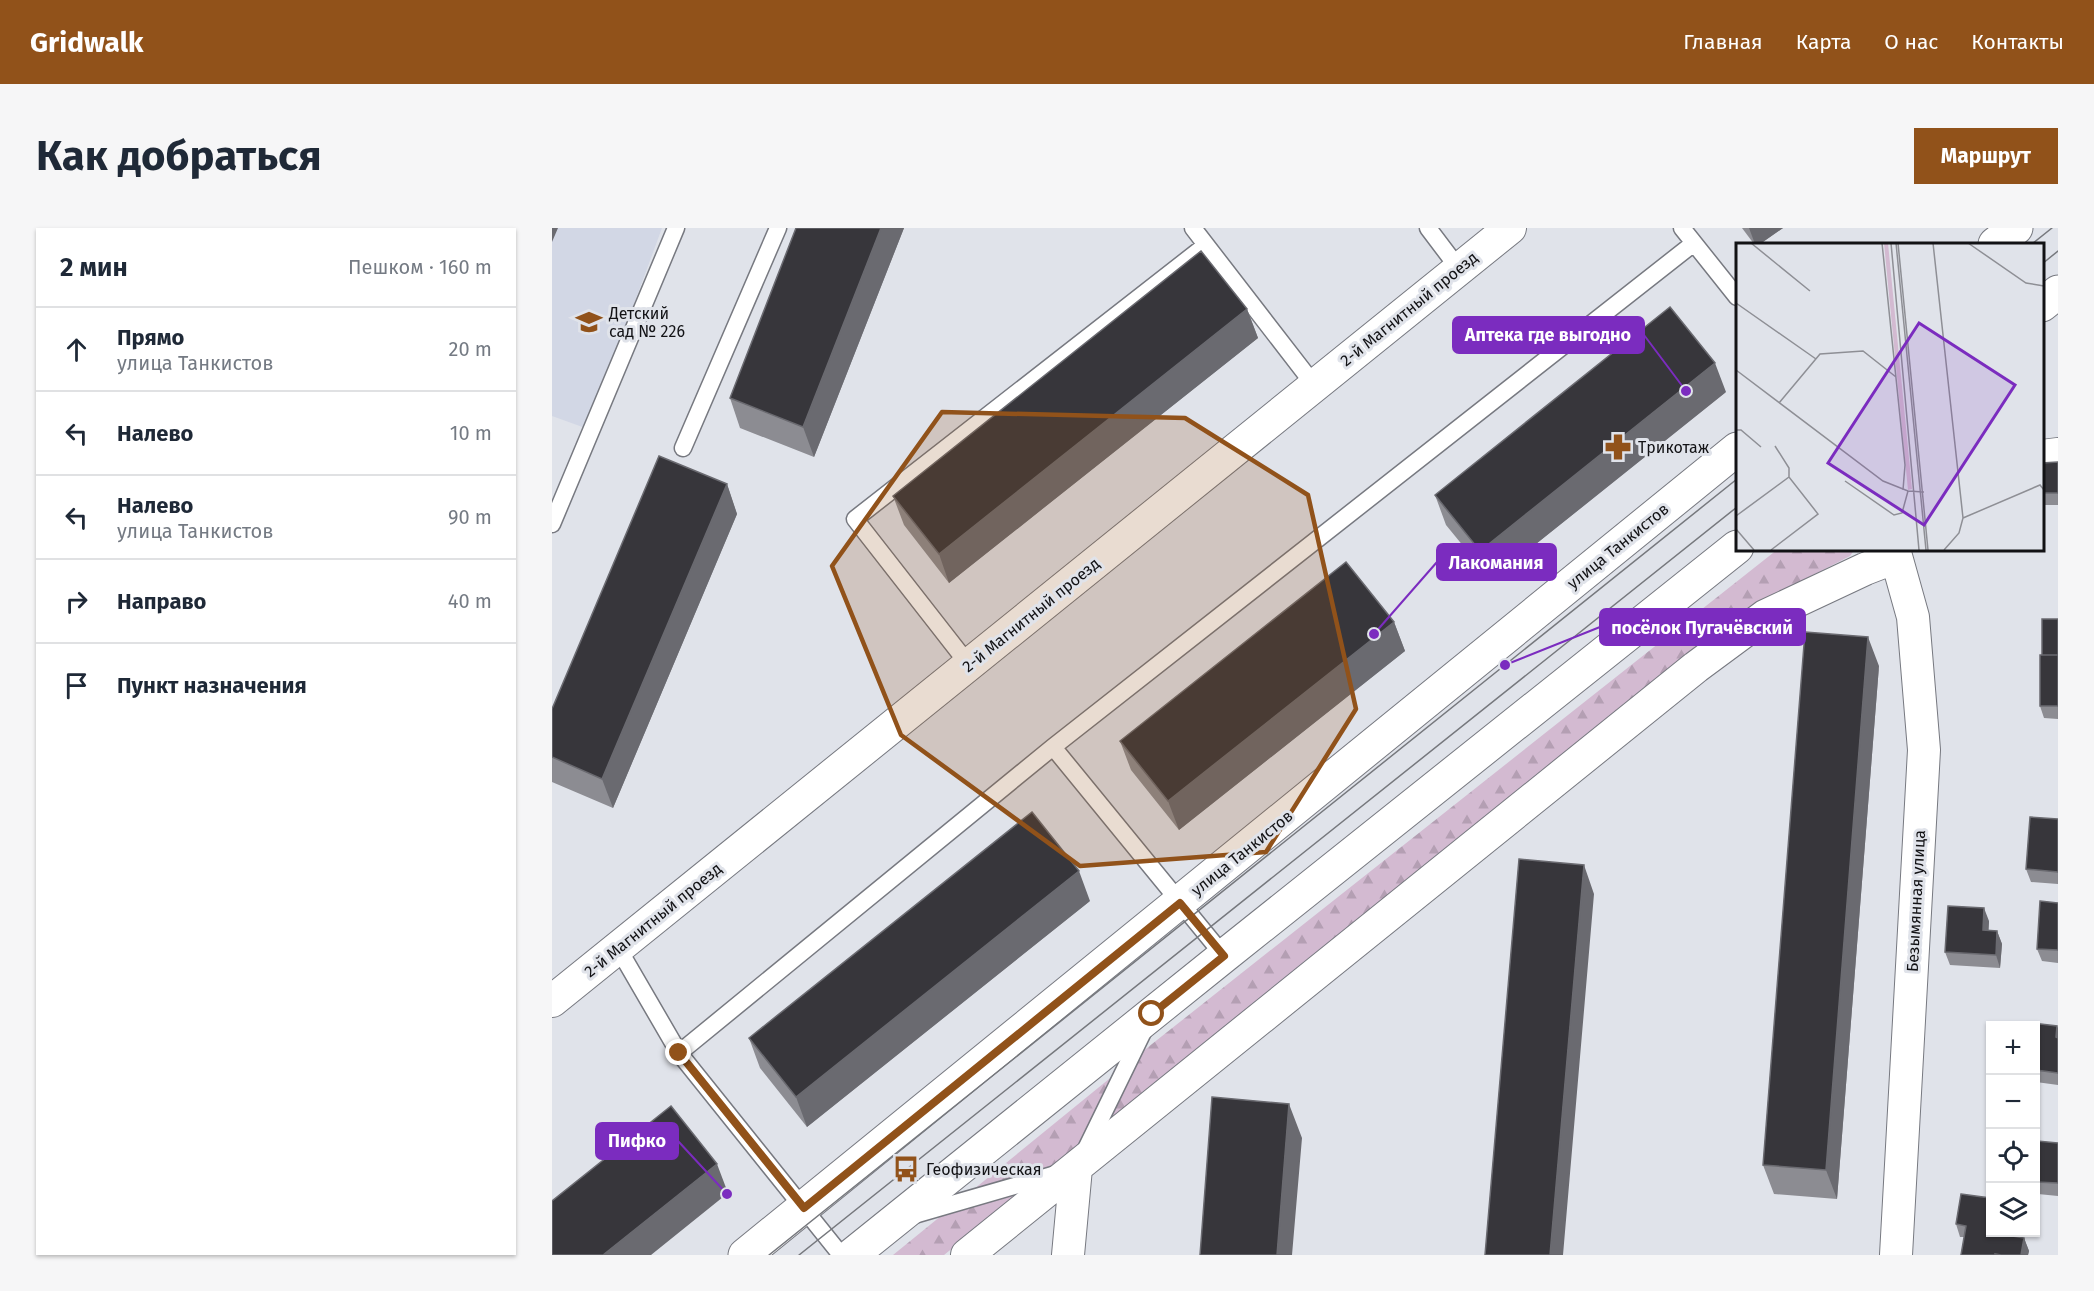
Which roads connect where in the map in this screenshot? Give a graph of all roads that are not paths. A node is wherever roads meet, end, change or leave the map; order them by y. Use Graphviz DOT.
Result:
graph roads {
  1 [pos="676,228"];
  2 [pos="778,228"];
  3 [pos="1193,228"];
  4 [pos="1428,228"];
  5 [pos="1510,228"];
  6 [pos="1682,228"];
  7 [pos="2016,228"];
  8 [pos="1694,243"];
  9 [pos="1996,243"];
  10 [pos="1206,245"];
  11 [pos="1459,269"];
  12 [pos="2058,292"];
  13 [pos="1736,296"];
  14 [pos="2043,304"];
  15 [pos="1315,386"];
  16 [pos="683,448"];
  17 [pos="1736,450"];
  18 [pos="2058,454"];
  19 [pos="2043,456"];
  20 [pos="552,524"];
  21 [pos="1736,548"];
  22 [pos="1895,553"];
  23 [pos="969,665"];
  24 [pos="1053,747"];
  25 [pos="1180,903"];
  26 [pos="618,948"];
  27 [pos="1224,956"];
  28 [pos="552,1001"];
  29 [pos="1152,1014"];
  30 [pos="679,1053"];
  31 [pos="1076,1168"];
  32 [pos="804,1208"];
  33 [pos="896,1220"];
  34 [pos="745,1255"];
  35 [pos="842,1255"];
  36 [pos="852,1255"];
  37 [pos="967,1255"];
  38 [pos="1068,1255"];
  39 [pos="1896,1255"];
  1 -- 20 [label="lane"];
  2 -- 16 [label="lane"];
  3 -- 10 [label="lane"];
  4 -- 11 [label="lane"];
  5 -- 11 [label="street, 2-й Магнитный проезд"];
  6 -- 8 [label="lane"];
  7 -- 9 [label="main road"];
  8 -- 13 [label="lane"];
  8 -- 24 [label="lane"];
  10 -- 15 [label="lane"];
  10 -- 23 [label="lane"];
  11 -- 15 [label="street, 2-й Магнитный проезд"];
  12 -- 14 [label="main road"];
  15 -- 23 [label="street, 2-й Магнитный проезд"];
  17 -- 25 [label="main road, улица Танкистов"];
  18 -- 19 [label="street"];
  21 -- 27 [label="main road"];
  22 -- 31 [label="street"];
  22 -- 39 [label="street, Безымянная улица"];
  23 -- 26 [label="street, 2-й Магнитный проезд"];
  24 -- 25 [label="lane"];
  24 -- 30 [label="lane"];
  25 -- 27 [label="lane"];
  25 -- 32 [label="main road, улица Танкистов"];
  26 -- 28 [label="street, 2-й Магнитный проезд"];
  26 -- 30 [label="lane"];
  27 -- 29 [label="main road"];
  29 -- 31 [label="lane"];
  29 -- 33 [label="main road"];
  30 -- 32 [label="lane"];
  31 -- 33 [label="lane"];
  31 -- 37 [label="street"];
  31 -- 38 [label="street"];
  32 -- 34 [label="main road, улица Танкистов"];
  32 -- 35 [label="lane"];
  33 -- 36 [label="main road"];
}
